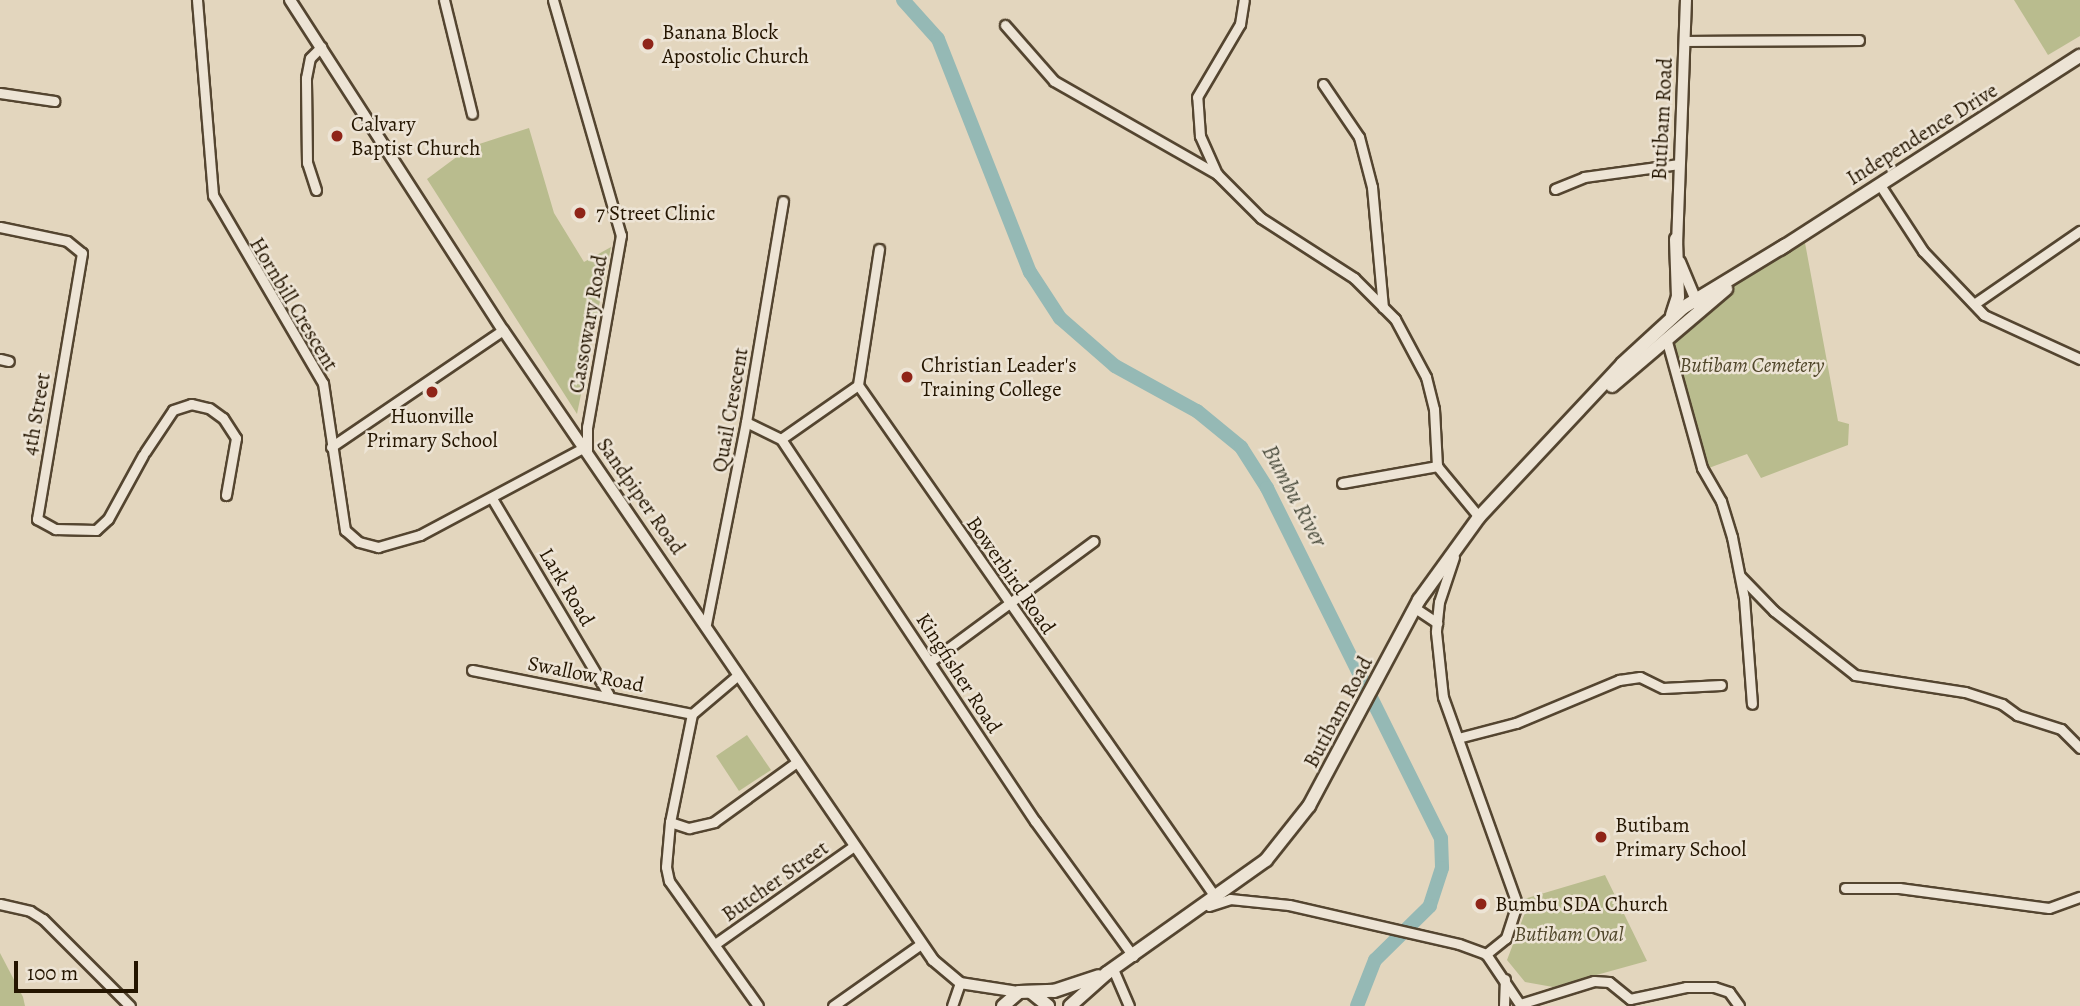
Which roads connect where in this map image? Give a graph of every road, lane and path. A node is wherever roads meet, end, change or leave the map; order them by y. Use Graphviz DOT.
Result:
graph roads {
  1 [pos="197,0"];
  2 [pos="444,0"];
  3 [pos="553,0"];
  4 [pos="1244,0"];
  5 [pos="1686,0"];
  6 [pos="294,1"];
  7 [pos="1005,25"];
  8 [pos="1859,40"];
  9 [pos="1685,41"];
  10 [pos="321,47"];
  11 [pos="2080,56"];
  12 [pos="1323,84"];
  13 [pos="0,93"];
  14 [pos="54,101"];
  15 [pos="472,114"];
  16 [pos="1679,164"];
  17 [pos="1217,174"];
  18 [pos="1880,185"];
  19 [pos="1555,189"];
  20 [pos="316,190"];
  21 [pos="783,201"];
  22 [pos="0,227"];
  23 [pos="2080,231"];
  24 [pos="1676,239"];
  25 [pos="1786,246"];
  26 [pos="878,249"];
  27 [pos="1974,304"];
  28 [pos="1383,307"];
  29 [pos="1692,308"];
  30 [pos="503,330"];
  31 [pos="1665,332"];
  32 [pos="2080,359"];
  33 [pos="858,385"];
  34 [pos="746,422"];
  35 [pos="780,439"];
  36 [pos="331,447"];
  37 [pos="585,451"];
  38 [pos="1437,466"];
  39 [pos="1342,483"];
  40 [pos="226,495"];
  41 [pos="493,500"];
  42 [pos="1479,517"];
  43 [pos="1094,541"];
  44 [pos="1459,542"];
  45 [pos="1740,576"];
  46 [pos="1009,602"];
  47 [pos="1415,608"];
  48 [pos="1437,623"];
  49 [pos="706,624"];
  50 [pos="931,661"];
  51 [pos="472,670"];
  52 [pos="738,675"];
  53 [pos="1721,685"];
  54 [pos="608,694"];
  55 [pos="1752,704"];
  56 [pos="692,714"];
  57 [pos="1458,738"];
  58 [pos="2080,748"];
  59 [pos="797,762"];
  60 [pos="670,822"];
  61 [pos="854,846"];
  62 [pos="1845,888"];
  63 [pos="2080,897"];
  64 [pos="1216,898"];
  65 [pos="0,904"];
  66 [pos="1201,908"];
  67 [pos="715,944"];
  68 [pos="921,944"];
  69 [pos="1486,954"];
  70 [pos="1133,956"];
  71 [pos="1110,971"];
  72 [pos="1505,977"];
  73 [pos="960,983"];
  74 [pos="984,988"];
  75 [pos="1025,992"];
  76 [pos="1521,1005"];
  77 [pos="131,1006"];
  78 [pos="758,1006"];
  79 [pos="833,1006"];
  80 [pos="952,1006"];
  81 [pos="1002,1006"];
  82 [pos="1048,1006"];
  83 [pos="1070,1006"];
  84 [pos="1129,1006"];
  85 [pos="1504,1006"];
  86 [pos="1739,1006"];
  1 -- 36 [label="street, Hornbill Crescent"];
  2 -- 15 [label="street"];
  3 -- 37 [label="street, Cassowary Road"];
  4 -- 17 [label="street"];
  5 -- 9 [label="street, Butibam Road"];
  6 -- 10 [label="street, Sandpiper Road"];
  7 -- 17 [label="street"];
  8 -- 9 [label="street"];
  9 -- 16 [label="street, Butibam Road"];
  10 -- 20 [label="street"];
  10 -- 30 [label="street, Sandpiper Road"];
  11 -- 18 [label="main road, Independence Drive"];
  12 -- 28 [label="street"];
  13 -- 14 [label="street"];
  16 -- 19 [label="street"];
  16 -- 24 [label="street, Butibam Road"];
  17 -- 28 [label="street"];
  18 -- 25 [label="main road, Independence Drive"];
  18 -- 27 [label="street"];
  21 -- 34 [label="street, Quail Crescent"];
  22 -- 40 [label="street, 4th Street"];
  23 -- 27 [label="street"];
  24 -- 29 [label="street, Butibam Road"];
  24 -- 31 [label="main road"];
  25 -- 29 [label="main road, Butibam Road"];
  26 -- 33 [label="street"];
  27 -- 32 [label="street"];
  28 -- 38 [label="street"];
  29 -- 31 [label="main road, Butibam Road"];
  30 -- 36 [label="street"];
  30 -- 37 [label="street, Sandpiper Road"];
  31 -- 42 [label="main road, Butibam Road"];
  31 -- 45 [label="street"];
  33 -- 35 [label="street"];
  33 -- 46 [label="street, Bowerbird Road"];
  34 -- 35 [label="street, Kingfisher Road"];
  34 -- 49 [label="street, Quail Crescent"];
  35 -- 50 [label="street, Kingfisher Road"];
  36 -- 41 [label="street, Hornbill Crescent"];
  37 -- 41 [label="street, Hornbill Crescent"];
  37 -- 49 [label="street, Sandpiper Road"];
  38 -- 39 [label="street"];
  38 -- 42 [label="street"];
  41 -- 54 [label="street, Lark Road"];
  42 -- 44 [label="main road, Butibam Road"];
  43 -- 46 [label="street"];
  44 -- 47 [label="main road, Butibam Road"];
  44 -- 48 [label="street"];
  45 -- 55 [label="street"];
  45 -- 58 [label="street"];
  46 -- 50 [label="street"];
  46 -- 64 [label="street, Bowerbird Road"];
  47 -- 48 [label="street"];
  47 -- 64 [label="main road, Butibam Road"];
  48 -- 57 [label="street"];
  49 -- 52 [label="street, Sandpiper Road"];
  50 -- 70 [label="street, Kingfisher Road"];
  51 -- 54 [label="street, Swallow Road"];
  52 -- 56 [label="street"];
  52 -- 59 [label="street, Sandpiper Road"];
  53 -- 57 [label="street"];
  54 -- 56 [label="street, Swallow Road"];
  56 -- 60 [label="street"];
  57 -- 69 [label="street"];
  59 -- 60 [label="street"];
  59 -- 61 [label="street, Sandpiper Road"];
  60 -- 67 [label="street"];
  61 -- 67 [label="street, Butcher Street"];
  61 -- 68 [label="street, Sandpiper Road"];
  62 -- 63 [label="street"];
  64 -- 66 [label="main road, Butibam Road"];
  65 -- 77 [label="street"];
  66 -- 69 [label="street"];
  66 -- 70 [label="main road, Butibam Road"];
  67 -- 78 [label="street"];
  68 -- 73 [label="street, Sandpiper Road"];
  68 -- 79 [label="street"];
  69 -- 72 [label="street"];
  70 -- 71 [label="main road, Butibam Road"];
  71 -- 75 [label="main road, Butibam Road"];
  71 -- 83 [label="main road, Butibam Road"];
  71 -- 84 [label="street"];
  72 -- 76 [label="street"];
  72 -- 85 [label="street"];
  73 -- 74 [label="street, Sandpiper Road"];
  73 -- 80 [label="street"];
  74 -- 75 [label="street, Sandpiper Road"];
  74 -- 81 [label="street"];
  75 -- 81 [label="main road"];
  75 -- 82 [label="main road"];
  76 -- 86 [label="street"];
}
